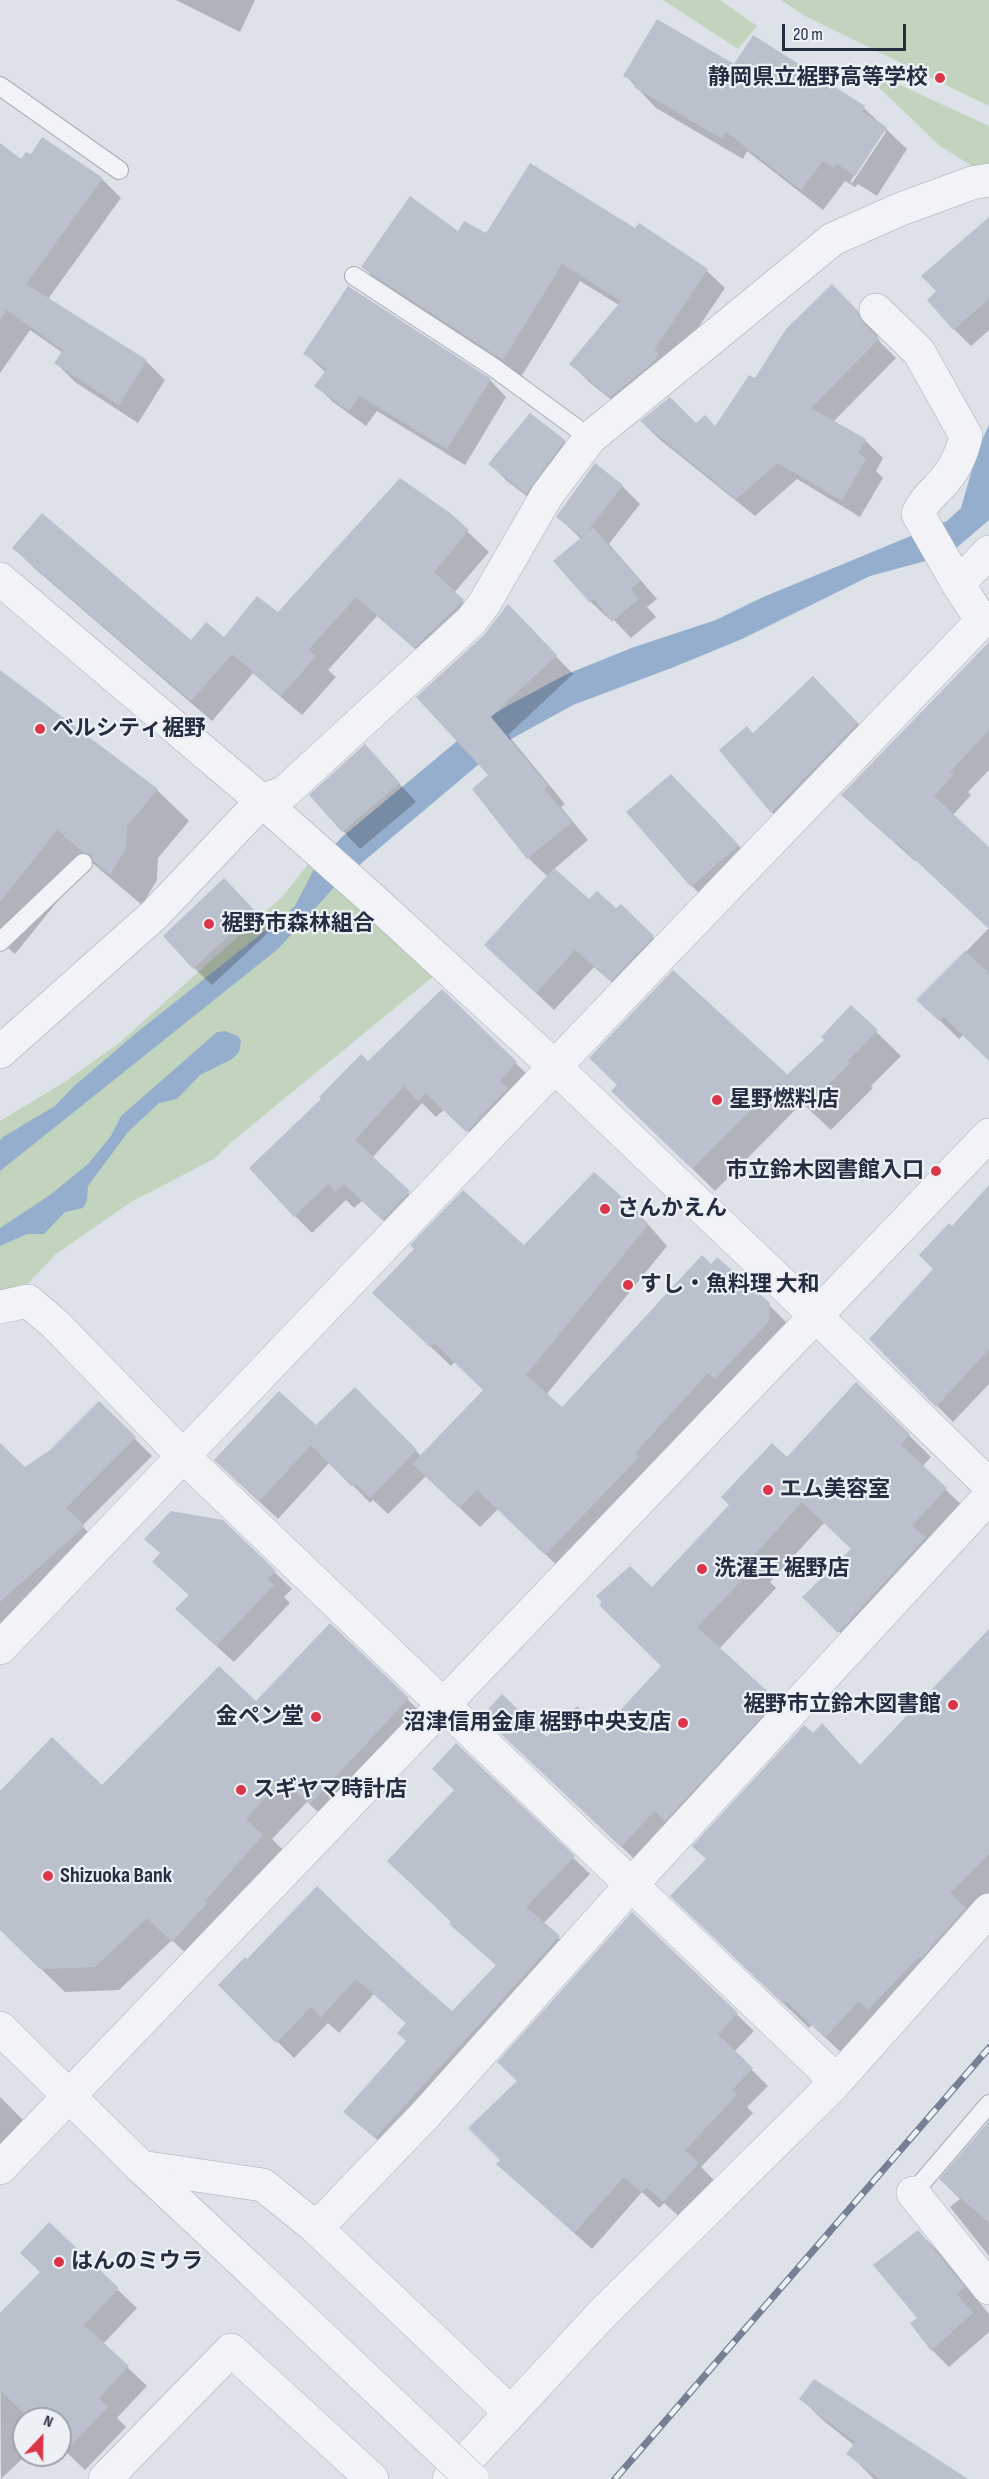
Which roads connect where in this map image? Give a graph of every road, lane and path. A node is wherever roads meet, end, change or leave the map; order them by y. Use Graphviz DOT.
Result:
graph roads {
  1 [pos="0,86"];
  2 [pos="119,170"];
  3 [pos="989,180"];
  4 [pos="354,276"];
  5 [pos="876,310"];
  6 [pos="590,438"];
  7 [pos="989,552"];
  8 [pos="950,571"];
  9 [pos="0,579"];
  10 [pos="986,625"];
  11 [pos="262,801"];
  12 [pos="83,863"];
  13 [pos="0,942"];
  14 [pos="0,1052"];
  15 [pos="555,1067"];
  16 [pos="989,1135"];
  17 [pos="0,1307"];
  18 [pos="816,1316"];
  19 [pos="182,1455"];
  20 [pos="989,1485"];
  21 [pos="989,1497"];
  22 [pos="0,1648"];
  23 [pos="444,1704"];
  24 [pos="632,1884"];
  25 [pos="989,1910"];
  26 [pos="0,2028"];
  27 [pos="833,2085"];
  28 [pos="69,2094"];
  29 [pos="989,2104"];
  30 [pos="141,2167"];
  31 [pos="0,2168"];
  32 [pos="913,2193"];
  33 [pos="314,2226"];
  34 [pos="989,2288"];
  35 [pos="510,2412"];
  36 [pos="105,2479"];
  37 [pos="372,2479"];
  38 [pos="448,2479"];
  39 [pos="472,2479"];
  1 -- 2 [label="lane"];
  3 -- 6 [label="street"];
  4 -- 6 [label="lane"];
  5 -- 8 [label="street"];
  6 -- 11 [label="street"];
  7 -- 8 [label="street"];
  8 -- 10 [label="street"];
  9 -- 11 [label="street"];
  10 -- 15 [label="street"];
  11 -- 14 [label="street"];
  11 -- 15 [label="street"];
  12 -- 13 [label="lane"];
  15 -- 18 [label="street"];
  15 -- 19 [label="street"];
  16 -- 18 [label="street"];
  17 -- 19 [label="street"];
  18 -- 20 [label="street"];
  18 -- 23 [label="street"];
  19 -- 22 [label="street"];
  19 -- 23 [label="street"];
  21 -- 24 [label="street"];
  23 -- 24 [label="street"];
  23 -- 28 [label="street"];
  24 -- 27 [label="street"];
  24 -- 33 [label="street"];
  25 -- 27 [label="street"];
  26 -- 28 [label="street"];
  27 -- 35 [label="street"];
  28 -- 30 [label="street"];
  28 -- 31 [label="street"];
  29 -- 32 [label="lane"];
  30 -- 33 [label="street"];
  30 -- 39 [label="street, bridge"];
  32 -- 34 [label="street"];
  33 -- 35 [label="street"];
  35 -- 38 [label="street"];
  36 -- 37 [label="street"];
}
